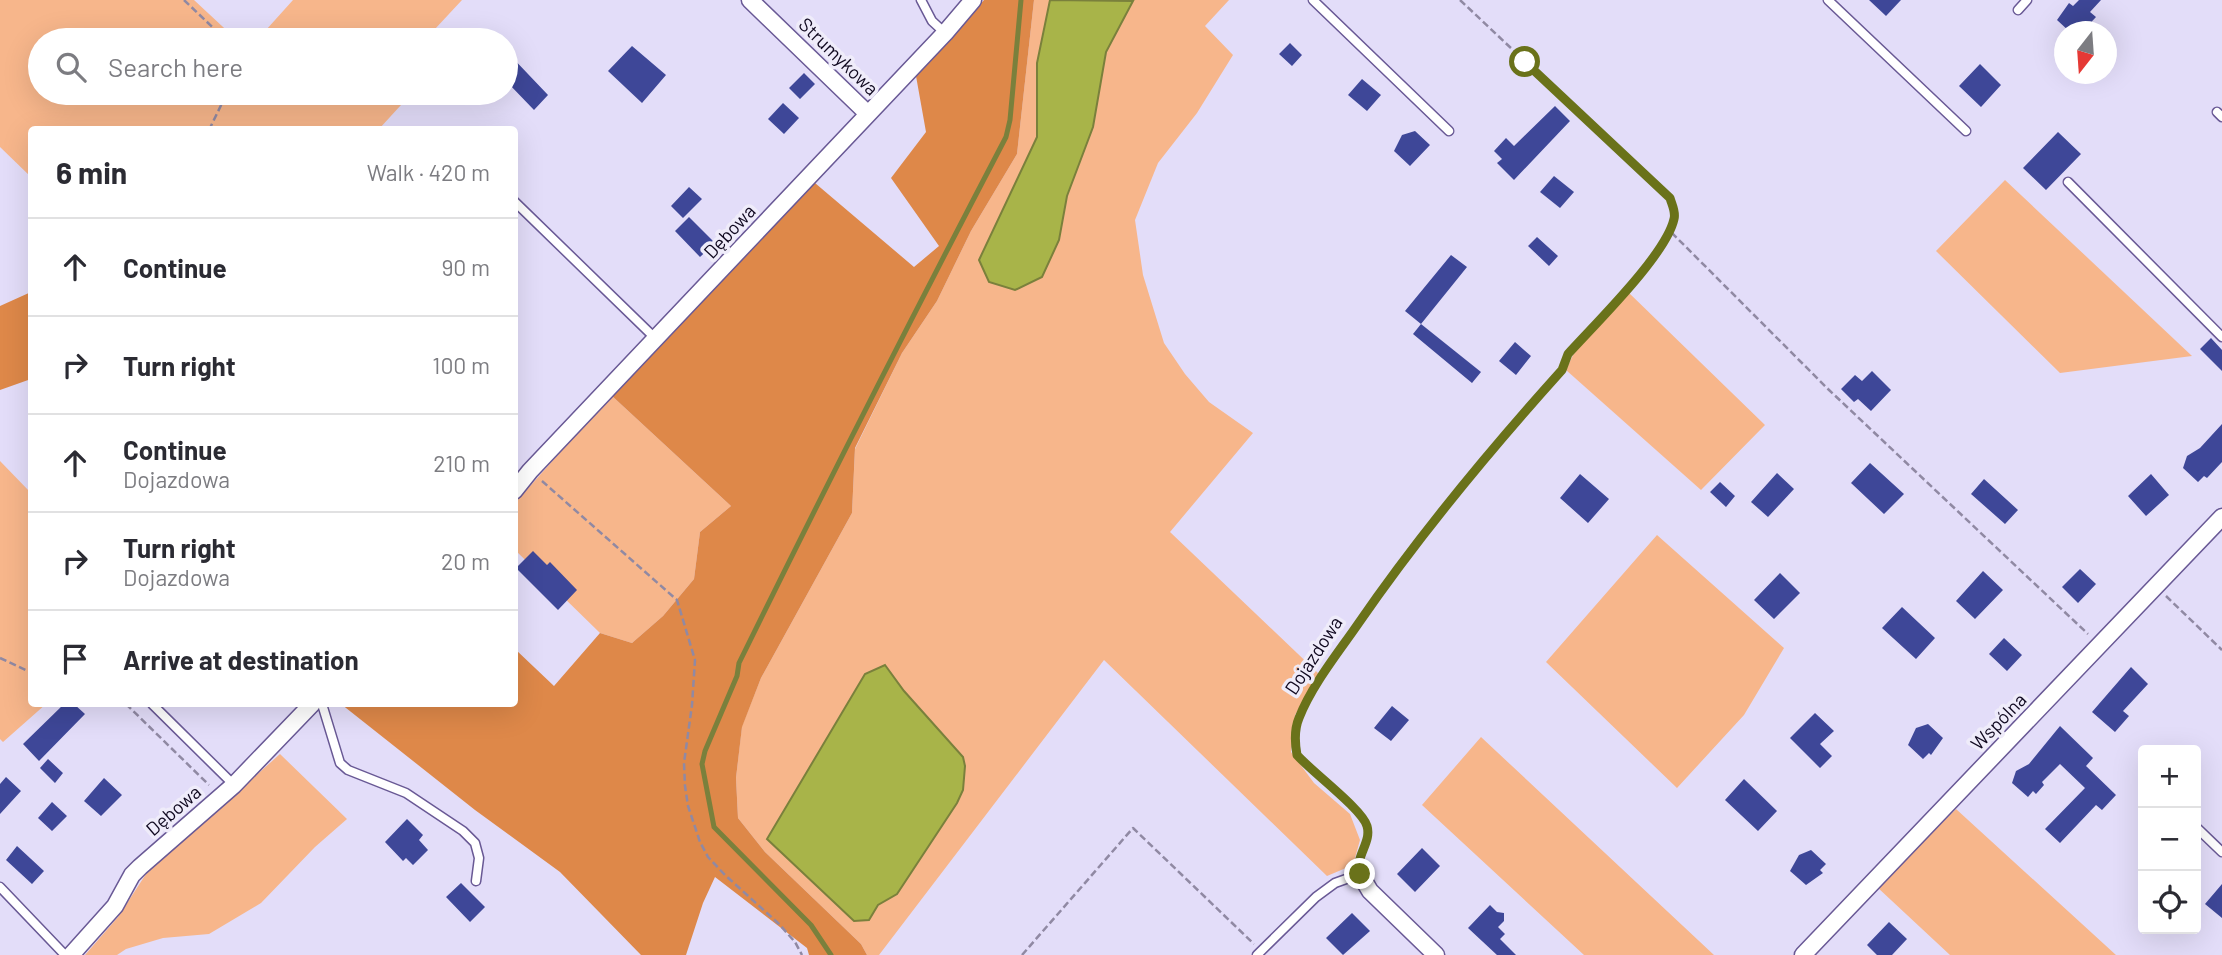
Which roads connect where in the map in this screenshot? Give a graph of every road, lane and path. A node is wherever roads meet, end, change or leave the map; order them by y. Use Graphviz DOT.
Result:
graph roads {
  1 [pos="184,0"];
  2 [pos="750,0"];
  3 [pos="921,0"];
  4 [pos="973,0"];
  5 [pos="1313,0"];
  6 [pos="1460,0"];
  7 [pos="1828,0"];
  8 [pos="2027,0"];
  9 [pos="2018,10"];
  10 [pos="213,28"];
  11 [pos="945,33"];
  12 [pos="221,105"];
  13 [pos="868,114"];
  14 [pos="211,126"];
  15 [pos="1449,131"];
  16 [pos="1966,131"];
  17 [pos="2068,182"];
  18 [pos="518,205"];
  19 [pos="1670,231"];
  20 [pos="2222,337"];
  21 [pos="656,339"];
  22 [pos="530,471"];
  23 [pos="518,485"];
  24 [pos="2222,517"];
  25 [pos="2156,586"];
  26 [pos="2099,645"];
  27 [pos="2222,650"];
  28 [pos="0,658"];
  29 [pos="28,671"];
  30 [pos="129,707"];
  31 [pos="155,707"];
  32 [pos="309,707"];
  33 [pos="323,707"];
  34 [pos="234,785"];
  35 [pos="221,796"];
  36 [pos="2201,832"];
  37 [pos="2222,852"];
  38 [pos="1360,874"];
  39 [pos="476,881"];
  40 [pos="0,887"];
  41 [pos="1259,953"];
  42 [pos="68,955"];
  43 [pos="802,955"];
  44 [pos="1022,955"];
  45 [pos="1436,955"];
  46 [pos="1803,955"];
  1 -- 10 [label="path"];
  2 -- 13 [label="street, Strumykowa"];
  3 -- 11 [label="lane"];
  4 -- 11 [label="street, Dębowa"];
  5 -- 15 [label="lane"];
  6 -- 19 [label="path"];
  7 -- 16 [label="lane"];
  8 -- 9 [label="lane"];
  11 -- 13 [label="street, Dębowa"];
  12 -- 14 [label="path"];
  13 -- 21 [label="street, Dębowa"];
  17 -- 20 [label="lane"];
  18 -- 21 [label="lane"];
  19 -- 26 [label="path"];
  19 -- 38 [label="path, Dojazdowa"];
  21 -- 22 [label="street, Dębowa"];
  22 -- 23 [label="street, Dębowa"];
  22 -- 43 [label="path"];
  24 -- 25 [label="street, Wspólna"];
  25 -- 26 [label="street, Wspólna"];
  25 -- 27 [label="path"];
  26 -- 46 [label="street, Wspólna"];
  28 -- 29 [label="path"];
  30 -- 35 [label="path"];
  31 -- 34 [label="lane"];
  32 -- 34 [label="street, Dębowa"];
  33 -- 39 [label="lane"];
  34 -- 35 [label="street, Dębowa"];
  35 -- 42 [label="street, Dębowa"];
  36 -- 37 [label="lane"];
  38 -- 41 [label="lane"];
  38 -- 45 [label="street"];
  40 -- 42 [label="lane"];
  41 -- 44 [label="path"];
}
